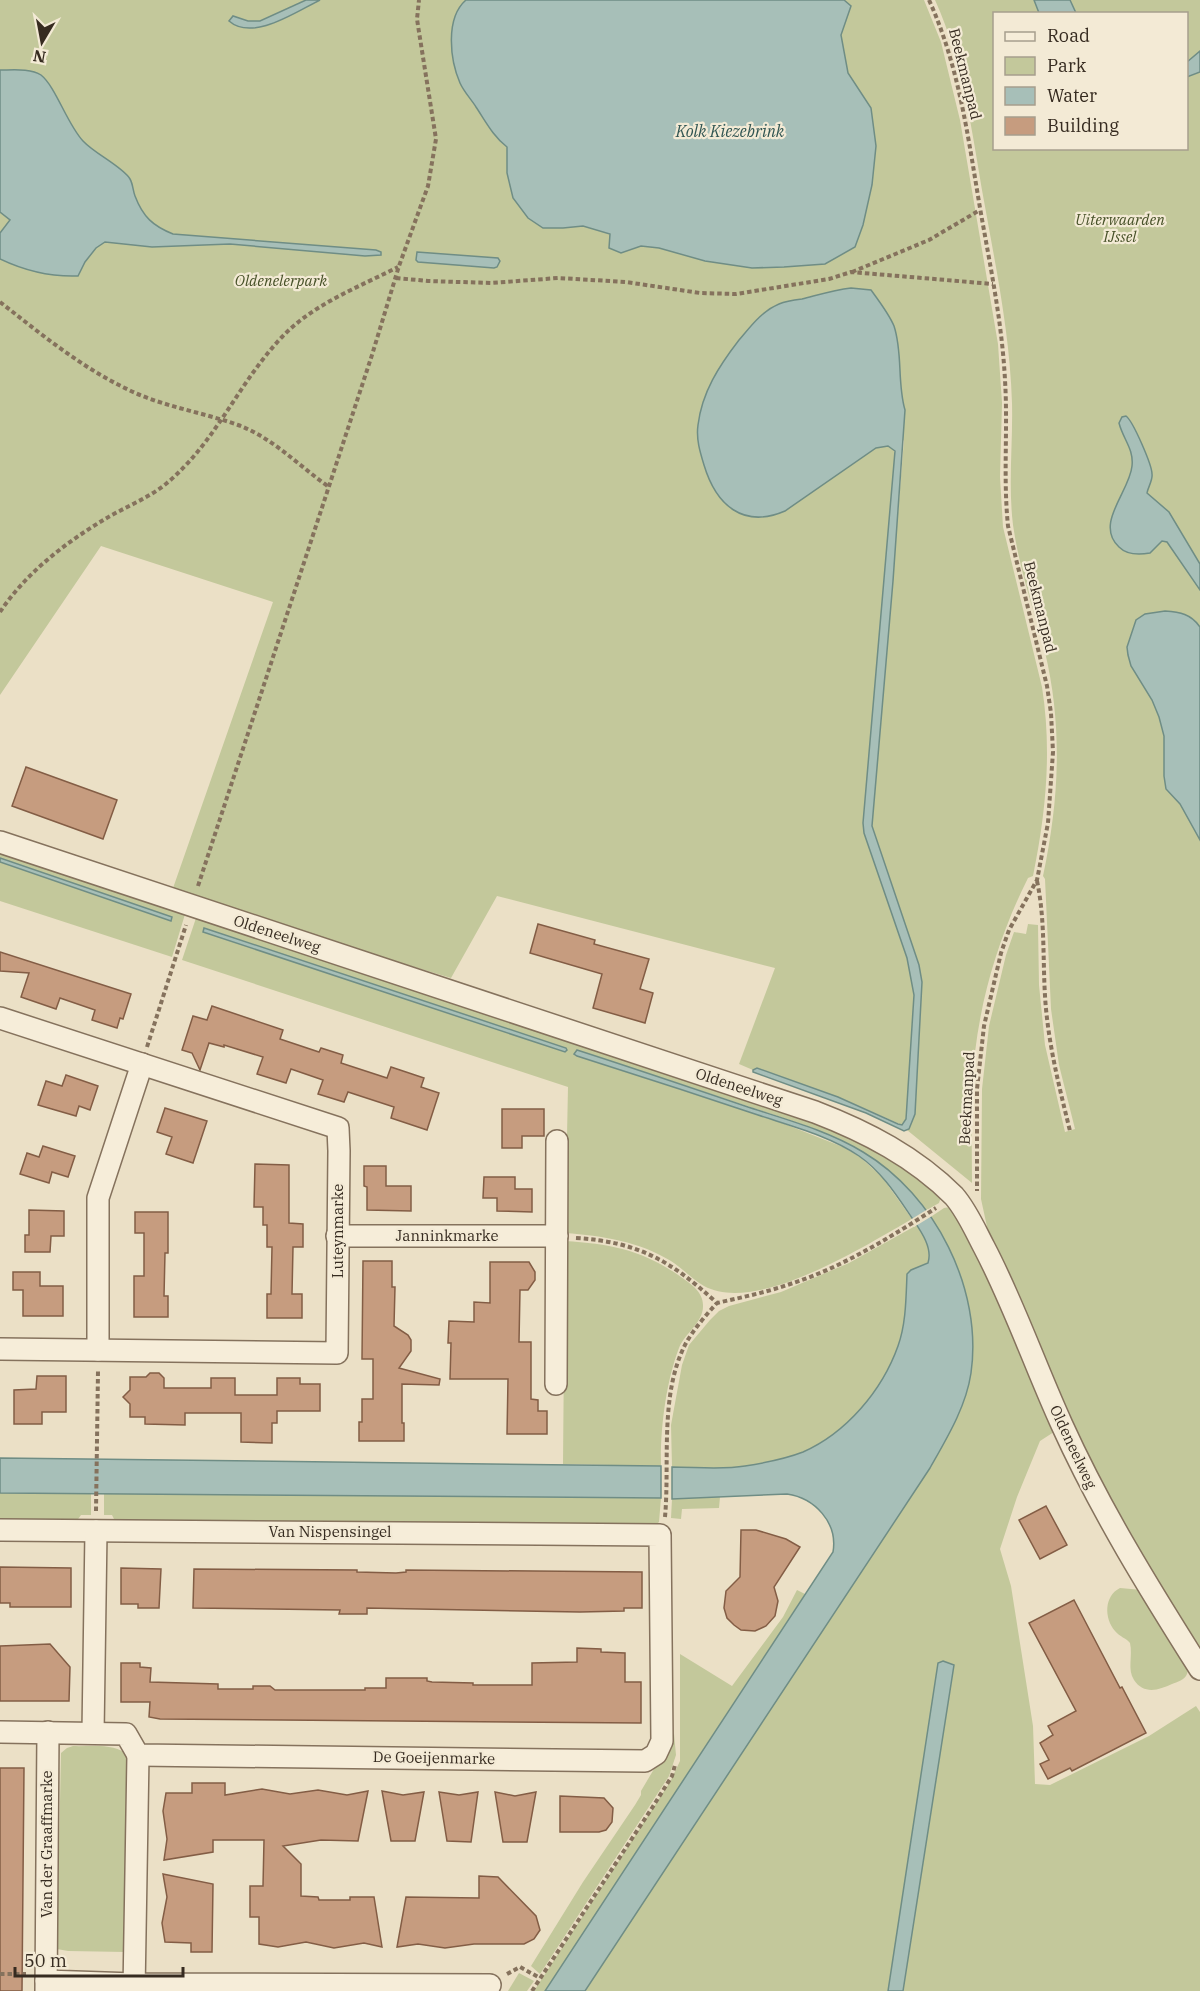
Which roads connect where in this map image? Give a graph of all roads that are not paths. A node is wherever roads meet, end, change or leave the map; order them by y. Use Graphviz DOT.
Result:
graph roads {
  1 [pos="0,842"];
  2 [pos="0,1018"];
  3 [pos="142,1064"];
  4 [pos="557,1141"];
  5 [pos="337,1236"];
  6 [pos="557,1236"];
  7 [pos="0,1349"];
  8 [pos="98,1350"];
  9 [pos="556,1384"];
  10 [pos="663,1525"];
  11 [pos="0,1530"];
  12 [pos="96,1531"];
  13 [pos="1200,1670"];
  14 [pos="0,1732"];
  15 [pos="48,1732"];
  16 [pos="93,1733"];
  17 [pos="138,1755"];
  18 [pos="490,1985"];
  19 [pos="46,1986"];
  20 [pos="134,1987"];
  1 -- 13 [label="street, Oldeneelweg"];
  2 -- 3 [label="street, Luteynmarke"];
  3 -- 5 [label="street, Luteynmarke"];
  3 -- 8 [label="street"];
  4 -- 6 [label="street"];
  5 -- 6 [label="street, Janninkmarke"];
  5 -- 8 [label="street, Luteynmarke"];
  6 -- 9 [label="street"];
  7 -- 8 [label="street, Luteynmarke"];
  10 -- 12 [label="street, Van Nispensingel"];
  10 -- 17 [label="street, De Goeijenmarke"];
  11 -- 12 [label="street, Van Nispensingel"];
  12 -- 16 [label="street"];
  14 -- 15 [label="street"];
  15 -- 16 [label="street"];
  15 -- 19 [label="street, Van der Graaffmarke"];
  16 -- 17 [label="street"];
  17 -- 20 [label="street"];
  18 -- 20 [label="street"];
  19 -- 20 [label="street"];
}
